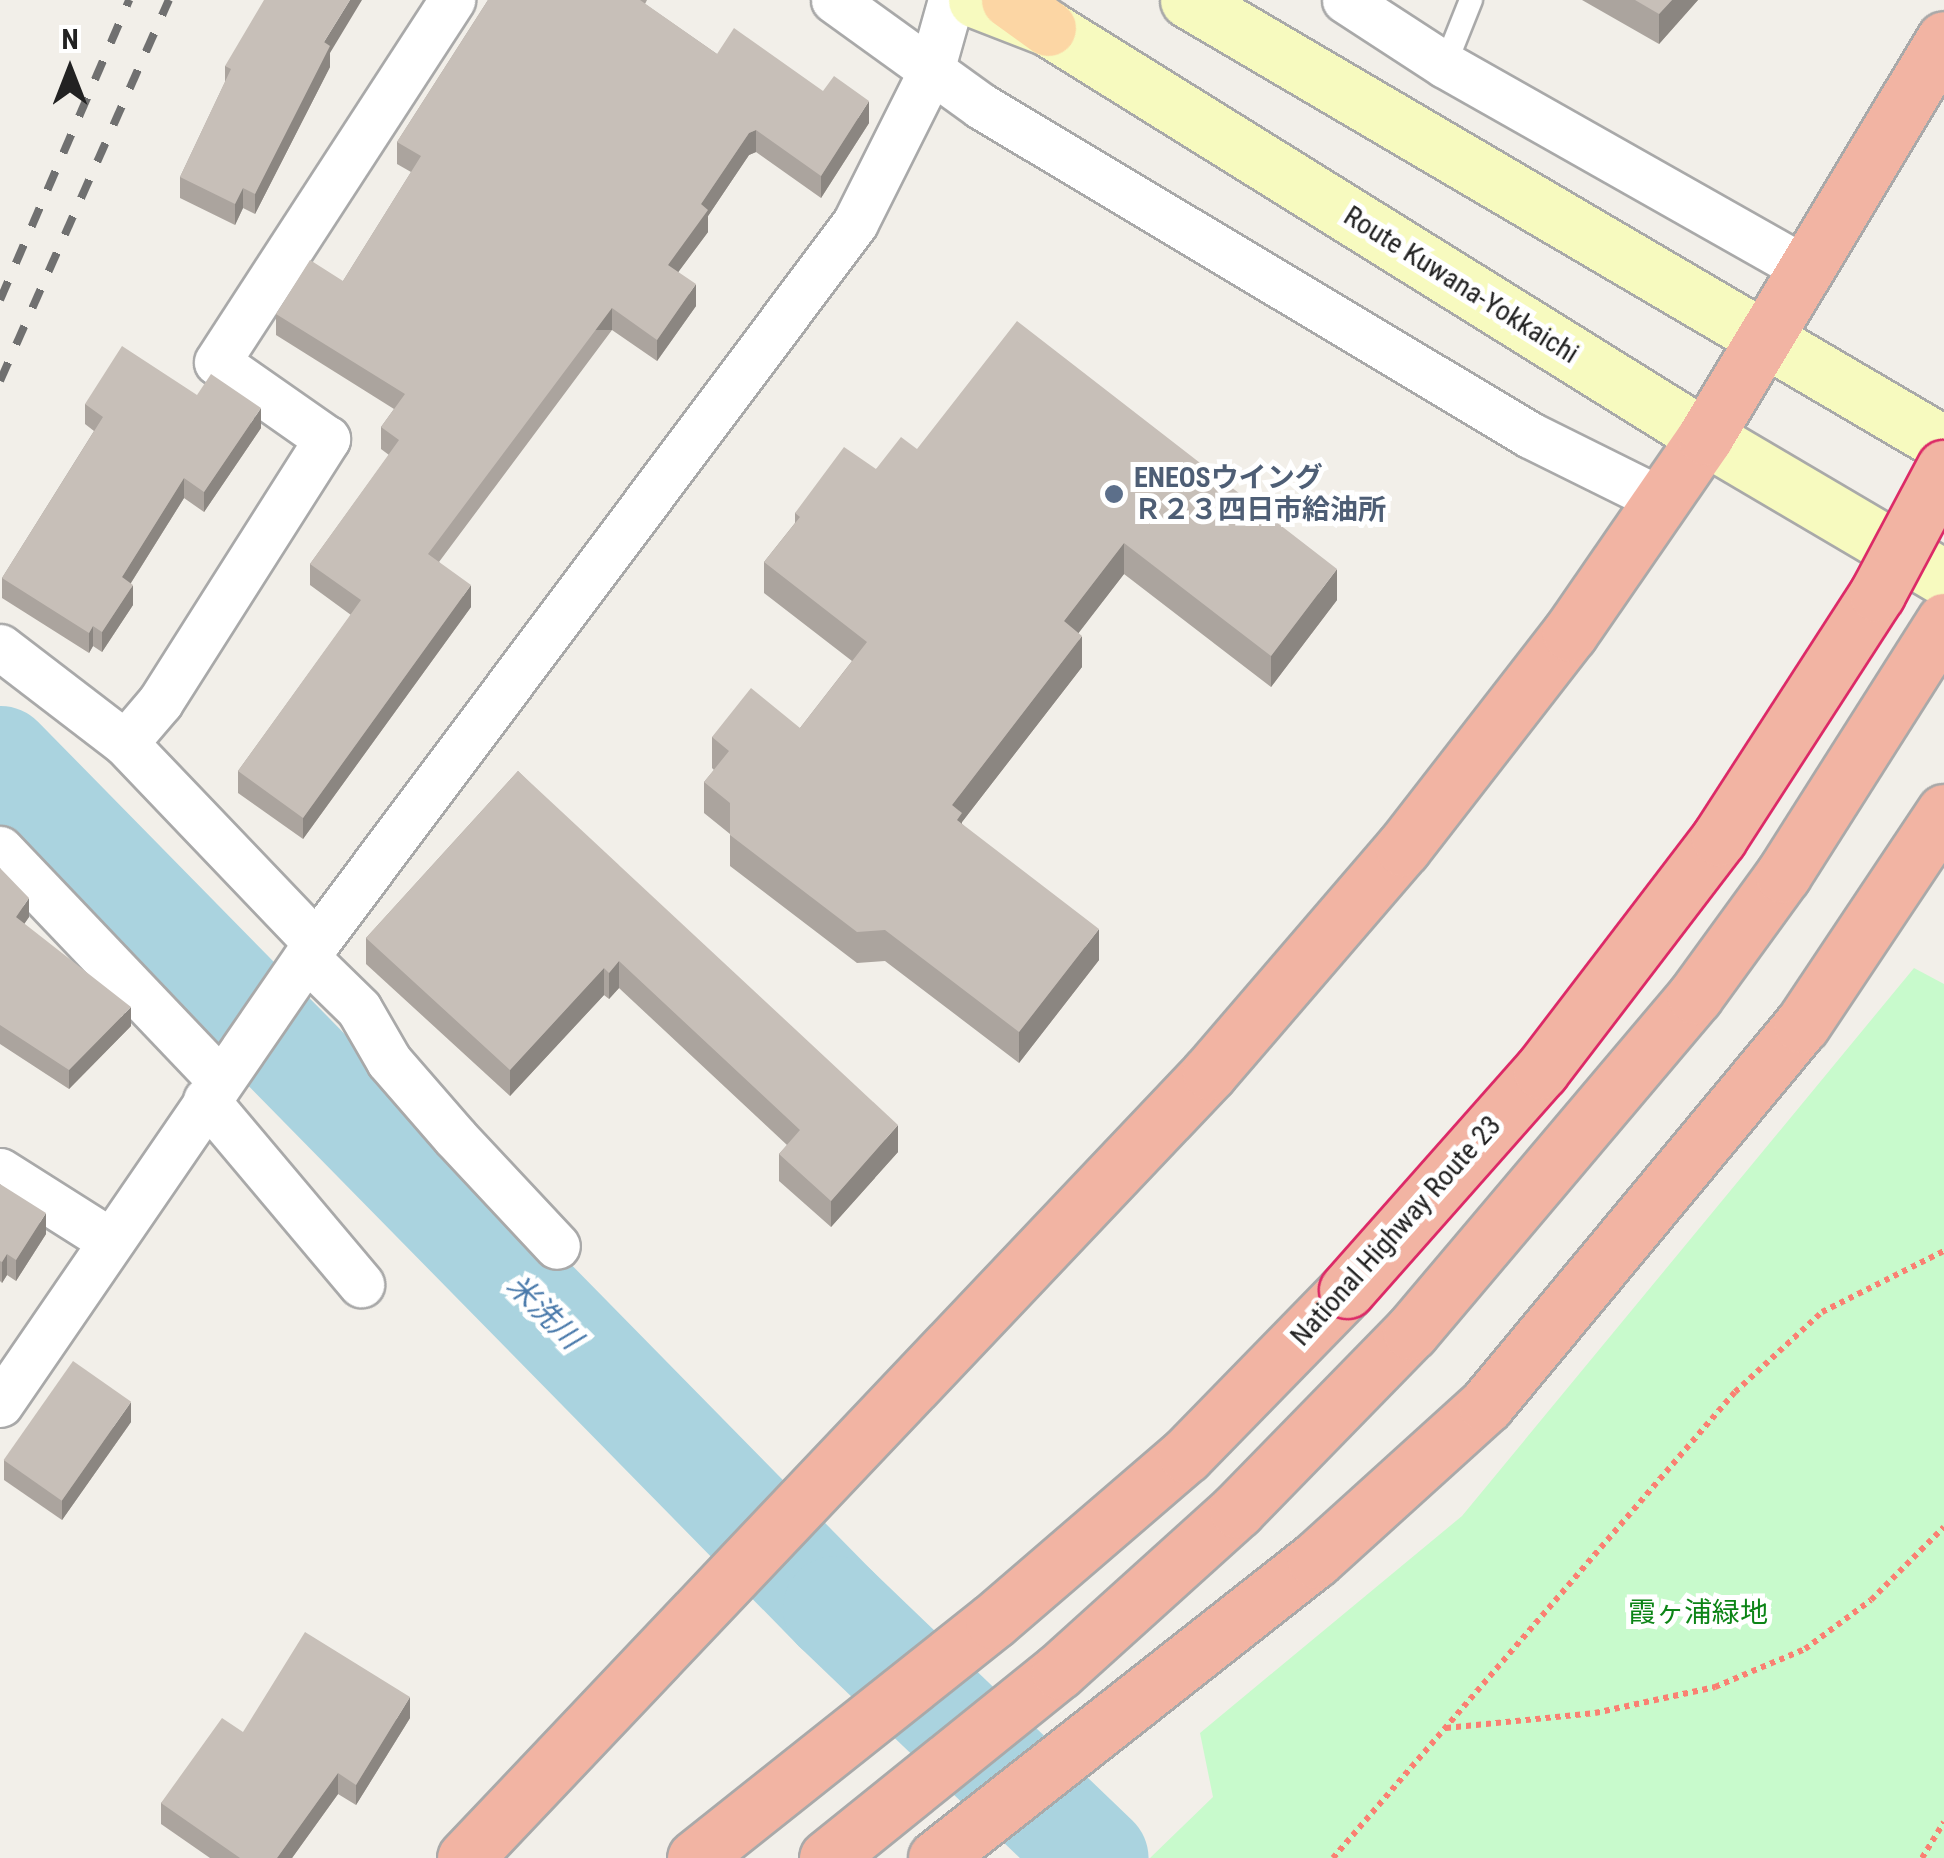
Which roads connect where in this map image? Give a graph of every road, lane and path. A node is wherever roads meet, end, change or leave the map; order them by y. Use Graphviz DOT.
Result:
graph roads {
  1 [pos="452,0"];
  2 [pos="834,0"];
  3 [pos="951,0"];
  4 [pos="976,0"];
  5 [pos="1188,0"];
  6 [pos="1346,0"];
  7 [pos="1471,0"];
  8 [pos="1028,14"];
  9 [pos="1944,39"];
  10 [pos="1445,65"];
  11 [pos="931,70"];
  12 [pos="1809,271"];
  13 [pos="1770,339"];
  14 [pos="1705,437"];
  15 [pos="1944,444"];
  16 [pos="1944,468"];
  17 [pos="1661,500"];
  18 [pos="1944,578"];
  19 [pos="1944,621"];
  20 [pos="0,648"];
  21 [pos="124,744"];
  22 [pos="1944,812"];
  23 [pos="0,849"];
  24 [pos="308,959"];
  25 [pos="213,1090"];
  26 [pos="0,1171"];
  27 [pos="109,1240"];
  28 [pos="557,1246"];
  29 [pos="1944,1251"];
  30 [pos="361,1284"];
  31 [pos="0,1404"];
  32 [pos="1944,1526"];
  33 [pos="1445,1728"];
  34 [pos="1944,1822"];
  35 [pos="1339,1856"];
  36 [pos="465,1858"];
  37 [pos="695,1858"];
  38 [pos="827,1858"];
  39 [pos="936,1858"];
  40 [pos="1922,1858"];
  1 -- 21 [label="street"];
  2 -- 11 [label="street"];
  3 -- 11 [label="street"];
  4 -- 8 [label="main road, Route Kuwana-Yokkaichi"];
  5 -- 13 [label="main road"];
  6 -- 10 [label="street"];
  7 -- 10 [label="lane"];
  8 -- 14 [label="main road, Route Kuwana-Yokkaichi"];
  9 -- 12 [label="highway"];
  10 -- 12 [label="street"];
  11 -- 17 [label="street"];
  11 -- 24 [label="street"];
  12 -- 13 [label="highway"];
  13 -- 14 [label="highway"];
  13 -- 15 [label="main road"];
  14 -- 17 [label="highway"];
  14 -- 18 [label="main road, Route Kuwana-Yokkaichi"];
  16 -- 37 [label="highway, National Highway Route 23, bridge"];
  17 -- 36 [label="highway"];
  19 -- 38 [label="highway"];
  20 -- 21 [label="street"];
  21 -- 24 [label="street"];
  22 -- 39 [label="highway"];
  23 -- 25 [label="street"];
  24 -- 25 [label="street"];
  24 -- 28 [label="street"];
  25 -- 27 [label="street"];
  25 -- 30 [label="street"];
  26 -- 27 [label="street"];
  27 -- 31 [label="street"];
  29 -- 33 [label="path"];
  32 -- 33 [label="path"];
  33 -- 35 [label="path"];
  34 -- 40 [label="path"];
}
